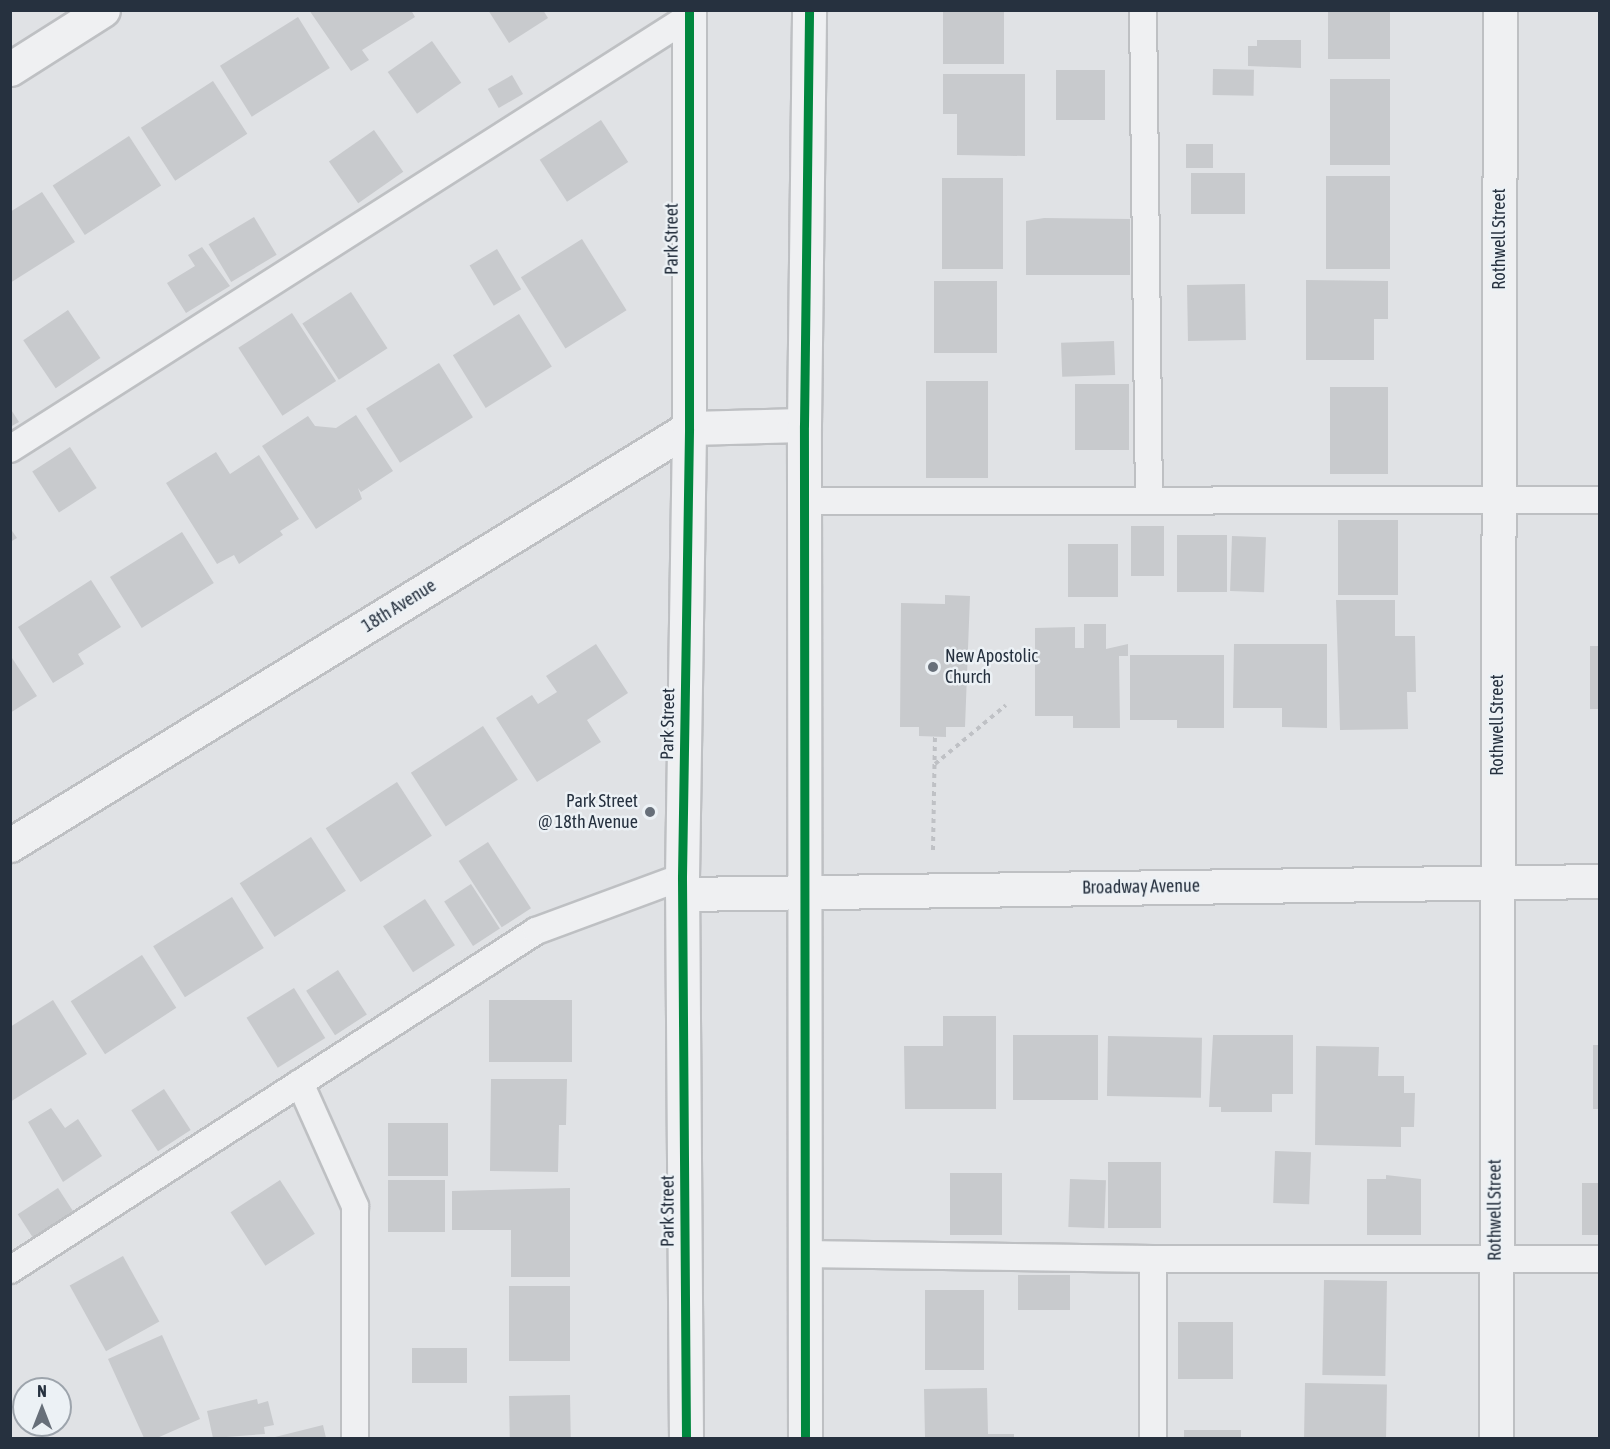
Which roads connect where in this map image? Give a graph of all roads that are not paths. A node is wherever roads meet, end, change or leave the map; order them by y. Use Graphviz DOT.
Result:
graph roads {
  1 [pos="103,10"];
  2 [pos="809,10"];
  3 [pos="1143,10"];
  4 [pos="1500,10"];
  5 [pos="689,14"];
  6 [pos="10,69"];
  7 [pos="804,425"];
  8 [pos="689,428"];
  9 [pos="10,449"];
  10 [pos="1149,499"];
  11 [pos="1599,500"];
  12 [pos="804,501"];
  13 [pos="1497,502"];
  14 [pos="10,844"];
  15 [pos="1599,881"];
  16 [pos="1497,882"];
  17 [pos="682,885"];
  18 [pos="804,892"];
  19 [pos="300,1083"];
  20 [pos="803,1254"];
  21 [pos="1495,1257"];
  22 [pos="1599,1259"];
  23 [pos="1153,1260"];
  24 [pos="10,1270"];
  25 [pos="355,1438"];
  26 [pos="686,1438"];
  27 [pos="805,1438"];
  28 [pos="1153,1438"];
  29 [pos="1496,1438"];
  1 -- 6 [label="street"];
  2 -- 7 [label="street"];
  3 -- 10 [label="lane"];
  4 -- 13 [label="street, Rothwell Street"];
  5 -- 8 [label="street, Park Street"];
  5 -- 9 [label="lane"];
  7 -- 8 [label="street"];
  7 -- 12 [label="street"];
  8 -- 14 [label="street, 18th Avenue"];
  8 -- 17 [label="street, Park Street"];
  10 -- 12 [label="lane"];
  10 -- 13 [label="lane"];
  11 -- 13 [label="lane"];
  12 -- 18 [label="street"];
  13 -- 16 [label="street, Rothwell Street"];
  15 -- 16 [label="street, Broadway Avenue"];
  16 -- 18 [label="street, Broadway Avenue"];
  16 -- 21 [label="street, Rothwell Street"];
  17 -- 18 [label="street, Broadway Avenue"];
  17 -- 19 [label="lane"];
  17 -- 26 [label="street, Park Street"];
  18 -- 20 [label="street"];
  19 -- 24 [label="lane"];
  19 -- 25 [label="lane"];
  20 -- 23 [label="lane"];
  20 -- 27 [label="street"];
  21 -- 22 [label="lane"];
  21 -- 23 [label="lane"];
  21 -- 29 [label="street, Rothwell Street"];
  23 -- 28 [label="lane"];
}
